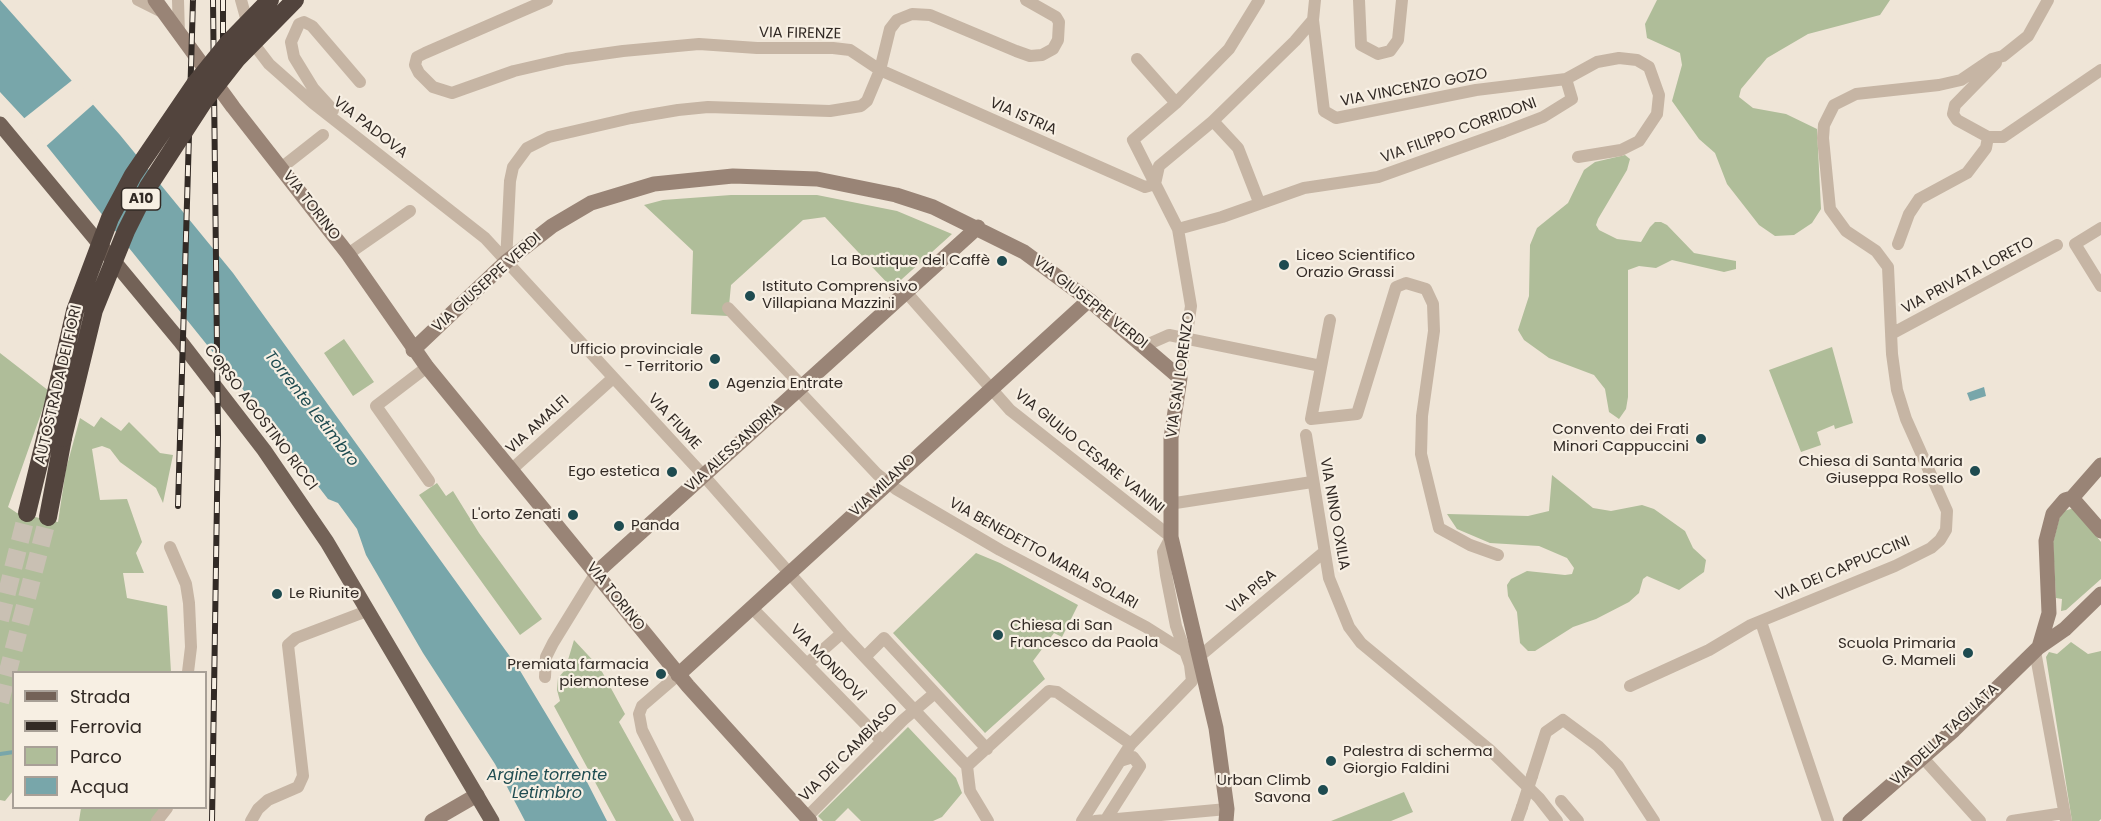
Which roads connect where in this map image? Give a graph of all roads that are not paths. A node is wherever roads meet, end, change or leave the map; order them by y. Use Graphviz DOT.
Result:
graph roads {
  1 [pos="138,0"];
  2 [pos="155,0"];
  3 [pos="178,0"];
  4 [pos="241,0"];
  5 [pos="270,0"];
  6 [pos="295,0"];
  7 [pos="547,0"];
  8 [pos="1026,0"];
  9 [pos="1259,0"];
  10 [pos="1315,0"];
  11 [pos="1359,0"];
  12 [pos="1402,0"];
  13 [pos="2048,0"];
  14 [pos="165,14"];
  15 [pos="1312,20"];
  16 [pos="179,34"];
  17 [pos="2003,56"];
  18 [pos="1137,59"];
  19 [pos="880,70"];
  20 [pos="2101,70"];
  21 [pos="1566,79"];
  22 [pos="360,82"];
  23 [pos="1176,103"];
  24 [pos="1213,121"];
  25 [pos="338,122"];
  26 [pos="0,123"];
  27 [pos="323,135"];
  28 [pos="1988,137"];
  29 [pos="1578,157"];
  30 [pos="281,168"];
  31 [pos="1155,184"];
  32 [pos="1259,202"];
  33 [pos="410,211"];
  34 [pos="978,227"];
  35 [pos="2101,228"];
  36 [pos="1178,229"];
  37 [pos="1898,244"];
  38 [pos="2057,245"];
  39 [pos="348,254"];
  40 [pos="506,262"];
  41 [pos="2101,286"];
  42 [pos="906,292"];
  43 [pos="1089,300"];
  44 [pos="728,308"];
  45 [pos="1330,320"];
  46 [pos="1893,333"];
  47 [pos="1186,337"];
  48 [pos="1144,346"];
  49 [pos="413,350"];
  50 [pos="1321,366"];
  51 [pos="427,367"];
  52 [pos="613,378"];
  53 [pos="1180,378"];
  54 [pos="800,388"];
  55 [pos="990,389"];
  56 [pos="1306,435"];
  57 [pos="54,436"];
  58 [pos="2101,465"];
  59 [pos="511,470"];
  60 [pos="704,476"];
  61 [pos="429,481"];
  62 [pos="1312,482"];
  63 [pos="887,483"];
  64 [pos="2072,498"];
  65 [pos="1169,504"];
  66 [pos="27,513"];
  67 [pos="48,517"];
  68 [pos="2101,531"];
  69 [pos="1171,537"];
  70 [pos="170,547"];
  71 [pos="1324,552"];
  72 [pos="1498,555"];
  73 [pos="596,573"];
  74 [pos="790,573"];
  75 [pos="2101,594"];
  76 [pos="2050,602"];
  77 [pos="751,607"];
  78 [pos="367,611"];
  79 [pos="1761,622"];
  80 [pos="2065,629"];
  81 [pos="842,633"];
  82 [pos="2037,649"];
  83 [pos="1184,651"];
  84 [pos="1200,656"];
  85 [pos="865,657"];
  86 [pos="808,663"];
  87 [pos="188,671"];
  88 [pos="678,675"];
  89 [pos="545,677"];
  90 [pos="1630,686"];
  91 [pos="935,693"];
  92 [pos="913,711"];
  93 [pos="882,741"];
  94 [pos="1131,744"];
  95 [pos="987,749"];
  96 [pos="1923,758"];
  97 [pos="1120,761"];
  98 [pos="967,766"];
  99 [pos="477,795"];
  100 [pos="1561,801"];
  101 [pos="1227,815"];
  102 [pos="2065,817"];
  103 [pos="808,819"];
  104 [pos="1102,820"];
  105 [pos="251,821"];
  106 [pos="432,821"];
  107 [pos="492,821"];
  108 [pos="688,821"];
  109 [pos="988,821"];
  110 [pos="1082,821"];
  111 [pos="1517,821"];
  112 [pos="1557,821"];
  113 [pos="1578,821"];
  114 [pos="1654,821"];
  115 [pos="1828,821"];
  116 [pos="1851,821"];
  117 [pos="1980,821"];
  118 [pos="2012,821"];
  1 -- 14 [label="street"];
  2 -- 14 [label="street, VIA TORINO"];
  3 -- 16 [label="street"];
  4 -- 25 [label="street, VIA PADOVA"];
  5 -- 57 [label="highway, AUTOSTRADA DEI FIORI / A10, bridge"];
  6 -- 57 [label="highway, AUTOSTRADA DEI FIORI / A10, bridge"];
  7 -- 19 [label="street, VIA FIRENZE"];
  8 -- 19 [label="street"];
  9 -- 23 [label="street"];
  10 -- 15 [label="street"];
  11 -- 12 [label="street"];
  13 -- 17 [label="street"];
  14 -- 16 [label="street, VIA TORINO"];
  15 -- 21 [label="street, VIA VINCENZO GOZO"];
  15 -- 24 [label="street"];
  16 -- 30 [label="street, VIA TORINO"];
  17 -- 28 [label="street"];
  17 -- 46 [label="street"];
  18 -- 23 [label="street"];
  19 -- 31 [label="street, VIA ISTRIA"];
  19 -- 40 [label="street"];
  20 -- 28 [label="street"];
  21 -- 29 [label="street"];
  21 -- 32 [label="street, VIA FILIPPO CORRIDONI"];
  22 -- 25 [label="street"];
  23 -- 31 [label="street, VIA SAN LORENZO"];
  24 -- 31 [label="street"];
  24 -- 32 [label="street"];
  25 -- 40 [label="street, VIA PADOVA"];
  26 -- 78 [label="main road, CORSO AGOSTINO RICCI"];
  27 -- 30 [label="street"];
  28 -- 37 [label="street"];
  30 -- 39 [label="street, VIA TORINO"];
  31 -- 36 [label="street, VIA SAN LORENZO"];
  32 -- 36 [label="street, VIA FILIPPO CORRIDONI"];
  33 -- 39 [label="street"];
  34 -- 40 [label="street, VIA GIUSEPPE VERDI"];
  34 -- 42 [label="street, VIA ALESSANDRIA"];
  34 -- 43 [label="street, VIA GIUSEPPE VERDI"];
  35 -- 41 [label="street"];
  36 -- 47 [label="street, VIA SAN LORENZO"];
  38 -- 46 [label="street, VIA PRIVATA LORETO"];
  39 -- 49 [label="street, VIA TORINO"];
  40 -- 49 [label="street, VIA GIUSEPPE VERDI"];
  40 -- 52 [label="street, VIA FIUME"];
  42 -- 54 [label="street, VIA ALESSANDRIA"];
  42 -- 55 [label="street, VIA GIULIO CESARE VANINI"];
  43 -- 48 [label="street, VIA GIUSEPPE VERDI"];
  43 -- 55 [label="street, VIA MILANO"];
  44 -- 54 [label="street, VIA BENEDETTO MARIA SOLARI"];
  45 -- 50 [label="street"];
  46 -- 79 [label="street, VIA DEI CAPPUCCINI"];
  47 -- 48 [label="street"];
  47 -- 50 [label="street"];
  47 -- 53 [label="street, VIA SAN LORENZO"];
  48 -- 53 [label="street, VIA GIUSEPPE VERDI"];
  49 -- 51 [label="street, VIA TORINO"];
  50 -- 72 [label="street"];
  51 -- 59 [label="street, VIA TORINO"];
  51 -- 61 [label="street"];
  52 -- 59 [label="street, VIA AMALFI"];
  52 -- 60 [label="street, VIA FIUME"];
  53 -- 65 [label="street, VIA SAN LORENZO"];
  54 -- 60 [label="street, VIA ALESSANDRIA"];
  54 -- 63 [label="street, VIA BENEDETTO MARIA SOLARI"];
  55 -- 63 [label="street, VIA MILANO"];
  55 -- 69 [label="street, VIA GIULIO CESARE VANINI"];
  56 -- 62 [label="street, VIA NINO OXILIA"];
  57 -- 66 [label="highway, AUTOSTRADA DEI FIORI / A10"];
  57 -- 67 [label="highway, AUTOSTRADA DEI FIORI / A10"];
  58 -- 64 [label="street"];
  59 -- 73 [label="street, VIA TORINO"];
  60 -- 73 [label="street, VIA ALESSANDRIA"];
  60 -- 74 [label="street, VIA FIUME"];
  62 -- 65 [label="street"];
  62 -- 71 [label="street, VIA NINO OXILIA"];
  63 -- 74 [label="street, VIA MILANO"];
  63 -- 83 [label="street, VIA BENEDETTO MARIA SOLARI"];
  64 -- 68 [label="street"];
  64 -- 76 [label="street"];
  65 -- 69 [label="street, VIA SAN LORENZO"];
  69 -- 83 [label="street, VIA SAN LORENZO"];
  69 -- 84 [label="street, VIA SAN LORENZO"];
  70 -- 87 [label="street"];
  71 -- 84 [label="street, VIA PISA"];
  71 -- 112 [label="street, VIA NINO OXILIA"];
  73 -- 88 [label="street, VIA TORINO"];
  73 -- 89 [label="street"];
  74 -- 77 [label="street, VIA MILANO"];
  74 -- 81 [label="street, VIA FIUME"];
  75 -- 80 [label="street, VIA DELLA TAGLIATA"];
  76 -- 80 [label="street"];
  76 -- 82 [label="street"];
  77 -- 86 [label="street, VIA MONDOVÌ"];
  77 -- 88 [label="street, VIA MILANO"];
  78 -- 99 [label="main road, CORSO AGOSTINO RICCI"];
  78 -- 105 [label="street"];
  79 -- 90 [label="street, VIA DEI CAPPUCCINI"];
  79 -- 115 [label="street"];
  80 -- 82 [label="street, VIA DELLA TAGLIATA"];
  81 -- 85 [label="street, VIA FIUME"];
  81 -- 86 [label="street"];
  82 -- 96 [label="street, VIA DELLA TAGLIATA"];
  82 -- 102 [label="street"];
  83 -- 94 [label="street, VIA SAN LORENZO"];
  84 -- 101 [label="street, VIA SAN LORENZO"];
  85 -- 91 [label="street"];
  85 -- 92 [label="street, VIA FIUME"];
  86 -- 93 [label="street, VIA MONDOVÌ"];
  88 -- 103 [label="street, VIA TORINO"];
  88 -- 108 [label="street"];
  91 -- 92 [label="street, VIA DEI CAMBIASO"];
  91 -- 95 [label="street"];
  92 -- 93 [label="street, VIA DEI CAMBIASO"];
  92 -- 98 [label="street, VIA FIUME"];
  93 -- 103 [label="street, VIA DEI CAMBIASO"];
  94 -- 95 [label="street"];
  94 -- 97 [label="street"];
  95 -- 98 [label="street"];
  96 -- 116 [label="street, VIA DELLA TAGLIATA"];
  96 -- 117 [label="street"];
  97 -- 104 [label="street"];
  97 -- 110 [label="street"];
  98 -- 109 [label="street"];
  99 -- 106 [label="street"];
  99 -- 107 [label="main road, CORSO AGOSTINO RICCI"];
  100 -- 113 [label="street"];
  101 -- 104 [label="street"];
  102 -- 118 [label="street"];
  111 -- 114 [label="street, bridge"];
}
